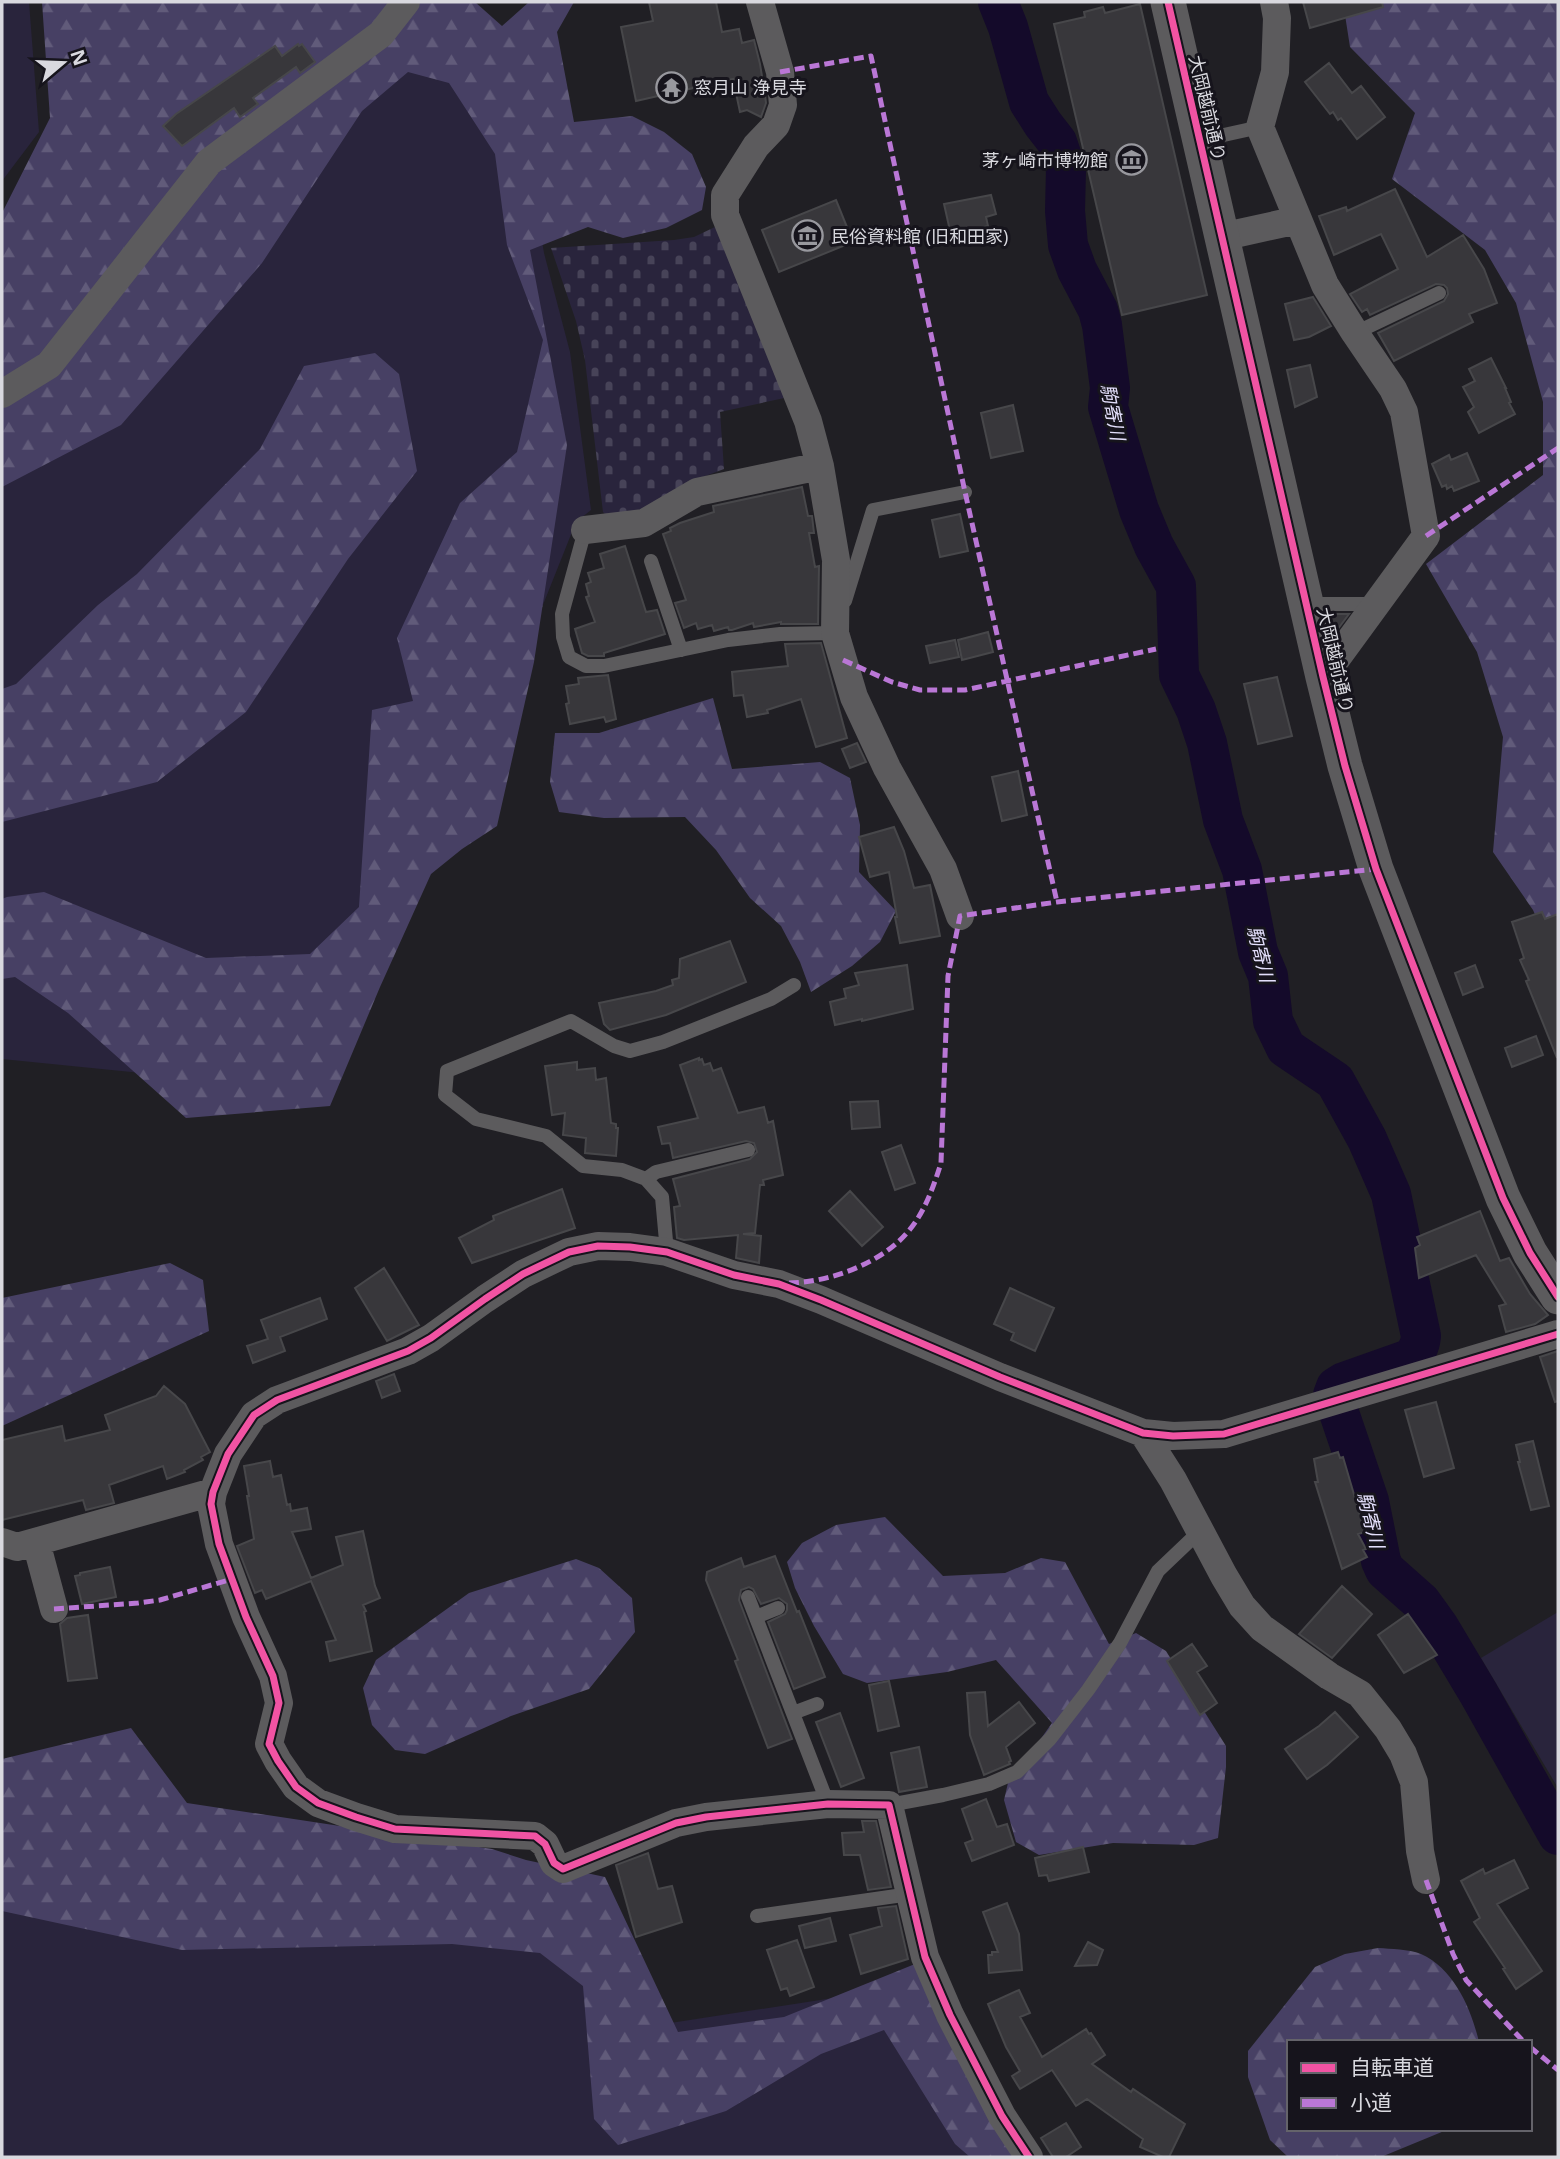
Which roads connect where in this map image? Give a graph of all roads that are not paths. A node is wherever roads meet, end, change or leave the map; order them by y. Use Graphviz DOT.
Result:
graph roads {
  1 [pos="406,2"];
  2 [pos="760,2"];
  3 [pos="1168,2"];
  4 [pos="1273,2"];
  5 [pos="1260,127"];
  6 [pos="1200,140"];
  7 [pos="1298,220"];
  8 [pos="1221,237"];
  9 [pos="1439,292"];
  10 [pos="1355,333"];
  11 [pos="2,394"];
  12 [pos="820,466"];
  13 [pos="965,492"];
  14 [pos="585,530"];
  15 [pos="651,561"];
  16 [pos="1306,604"];
  17 [pos="1376,604"];
  18 [pos="835,633"];
  19 [pos="681,650"];
  20 [pos="1323,677"];
  21 [pos="960,916"];
  22 [pos="794,985"];
  23 [pos="748,1150"];
  24 [pos="646,1179"];
  25 [pos="667,1252"];
  26 [pos="1558,1297"];
  27 [pos="1558,1334"];
  28 [pos="1143,1433"];
  29 [pos="213,1492"];
  30 [pos="1200,1531"];
  31 [pos="2,1542"];
  32 [pos="36,1542"];
  33 [pos="748,1597"];
  34 [pos="778,1608"];
  35 [pos="54,1609"];
  36 [pos="756,1618"];
  37 [pos="817,1704"];
  38 [pos="793,1713"];
  39 [pos="828,1804"];
  40 [pos="889,1805"];
  41 [pos="1426,1881"];
  42 [pos="909,1894"];
  43 [pos="757,1916"];
  44 [pos="1029,2157"];
  1 -- 11 [label="street"];
  2 -- 12 [label="street"];
  3 -- 6 [label="street, 大岡越前通り"];
  4 -- 5 [label="street"];
  5 -- 6 [label="lane"];
  5 -- 7 [label="street"];
  6 -- 8 [label="street, 大岡越前通り"];
  7 -- 8 [label="street"];
  7 -- 10 [label="street"];
  8 -- 16 [label="street, 大岡越前通り"];
  9 -- 10 [label="lane"];
  10 -- 17 [label="street"];
  12 -- 14 [label="street"];
  12 -- 18 [label="street"];
  13 -- 18 [label="lane"];
  14 -- 19 [label="lane"];
  15 -- 19 [label="lane"];
  16 -- 17 [label="lane"];
  16 -- 20 [label="street, 大岡越前通り"];
  17 -- 20 [label="street"];
  18 -- 19 [label="lane"];
  18 -- 21 [label="street"];
  20 -- 26 [label="street, 大岡越前通り"];
  22 -- 24 [label="lane"];
  23 -- 24 [label="lane"];
  24 -- 25 [label="lane"];
  25 -- 28 [label="street"];
  25 -- 29 [label="street"];
  27 -- 28 [label="street"];
  28 -- 30 [label="street"];
  29 -- 32 [label="street"];
  29 -- 39 [label="street"];
  30 -- 40 [label="lane"];
  30 -- 41 [label="street"];
  31 -- 32 [label="street"];
  32 -- 35 [label="street"];
  33 -- 36 [label="lane"];
  34 -- 36 [label="lane"];
  36 -- 38 [label="lane"];
  37 -- 38 [label="lane"];
  38 -- 39 [label="lane"];
  39 -- 40 [label="street"];
  40 -- 42 [label="street"];
  42 -- 43 [label="lane"];
  42 -- 44 [label="street"];
}
